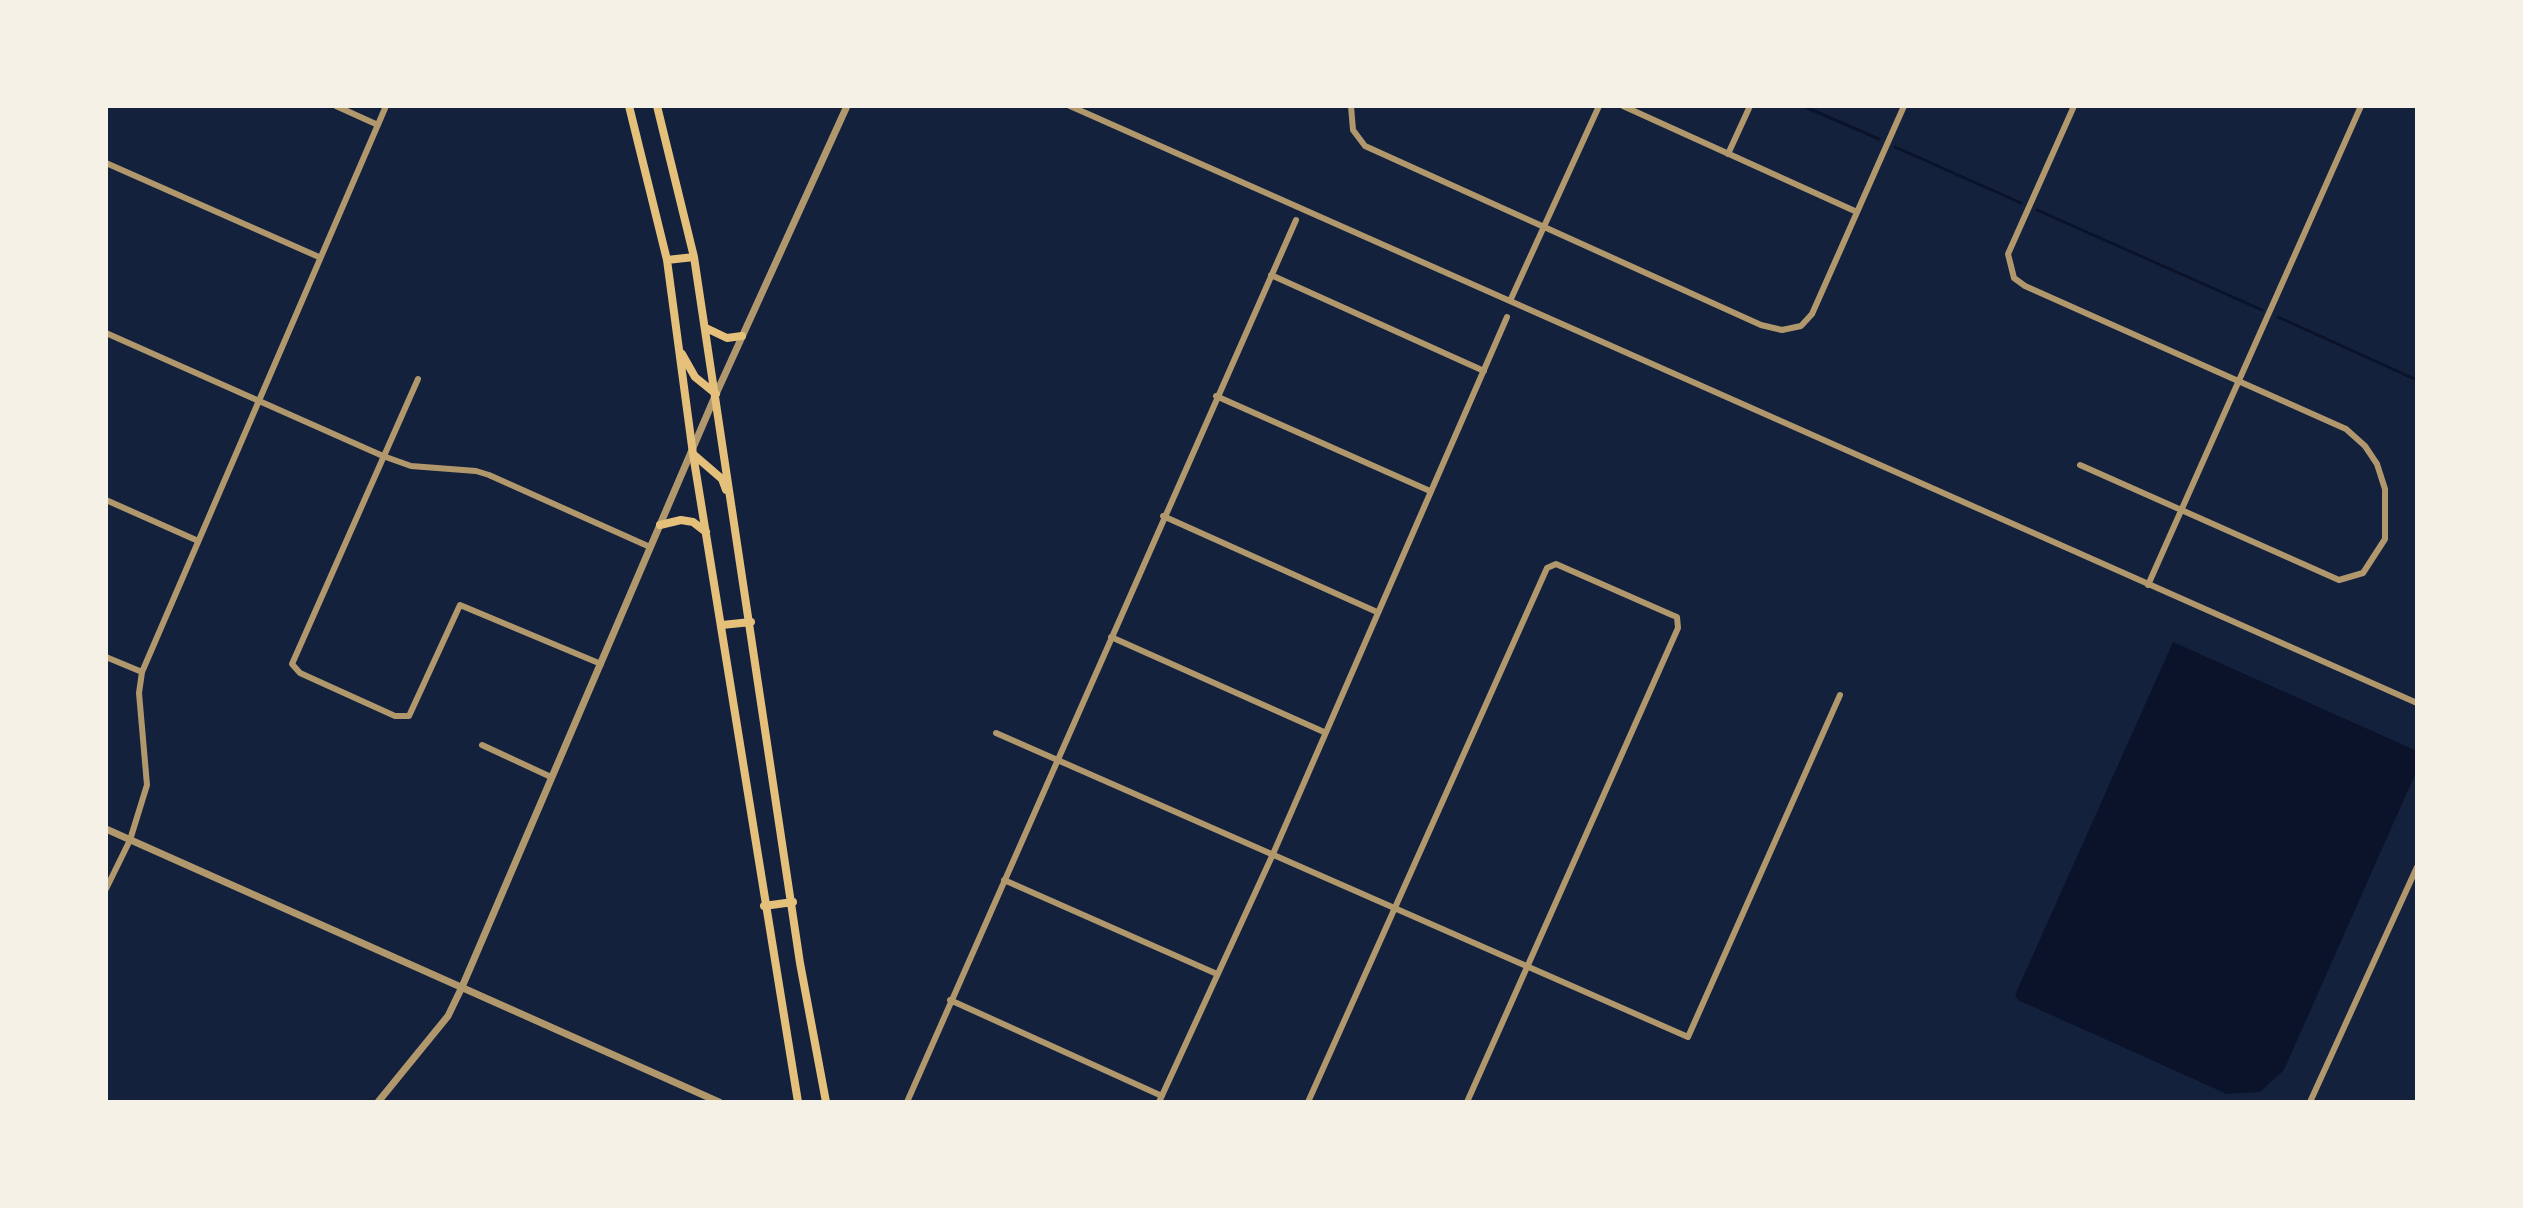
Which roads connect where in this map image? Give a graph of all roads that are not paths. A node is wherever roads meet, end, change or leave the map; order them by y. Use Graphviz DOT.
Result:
graph roads {
  1 [pos="336,106"];
  2 [pos="386,106"];
  3 [pos="629,106"];
  4 [pos="657,106"];
  5 [pos="847,106"];
  6 [pos="1070,106"];
  7 [pos="1351,106"];
  8 [pos="1599,106"];
  9 [pos="1623,106"];
  10 [pos="1750,106"];
  11 [pos="1904,106"];
  12 [pos="2074,106"];
  13 [pos="2361,106"];
  14 [pos="378,125"];
  15 [pos="1728,154"];
  16 [pos="106,163"];
  17 [pos="1857,212"];
  18 [pos="1296,220"];
  19 [pos="1544,226"];
  20 [pos="319,257"];
  21 [pos="694,257"];
  22 [pos="667,260"];
  23 [pos="1271,275"];
  24 [pos="1510,301"];
  25 [pos="1507,317"];
  26 [pos="706,328"];
  27 [pos="106,333"];
  28 [pos="742,336"];
  29 [pos="679,346"];
  30 [pos="1484,371"];
  31 [pos="418,379"];
  32 [pos="2241,381"];
  33 [pos="716,394"];
  34 [pos="1216,396"];
  35 [pos="258,400"];
  36 [pos="693,454"];
  37 [pos="383,456"];
  38 [pos="2080,465"];
  39 [pos="1430,491"];
  40 [pos="106,500"];
  41 [pos="732,510"];
  42 [pos="2183,512"];
  43 [pos="1163,516"];
  44 [pos="660,525"];
  45 [pos="706,532"];
  46 [pos="196,540"];
  47 [pos="650,547"];
  48 [pos="2148,585"];
  49 [pos="1377,612"];
  50 [pos="751,622"];
  51 [pos="722,625"];
  52 [pos="1111,637"];
  53 [pos="106,657"];
  54 [pos="601,664"];
  55 [pos="142,672"];
  56 [pos="1840,695"];
  57 [pos="2417,703"];
  58 [pos="1324,732"];
  59 [pos="996,733"];
  60 [pos="482,745"];
  61 [pos="1058,760"];
  62 [pos="551,777"];
  63 [pos="106,829"];
  64 [pos="130,840"];
  65 [pos="1273,854"];
  66 [pos="2417,867"];
  67 [pos="1004,880"];
  68 [pos="106,889"];
  69 [pos="793,902"];
  70 [pos="764,906"];
  71 [pos="1395,908"];
  72 [pos="1528,967"];
  73 [pos="1217,974"];
  74 [pos="462,987"];
  75 [pos="950,1000"];
  76 [pos="1161,1099"];
  77 [pos="378,1102"];
  78 [pos="719,1102"];
  79 [pos="798,1102"];
  80 [pos="826,1102"];
  81 [pos="907,1102"];
  82 [pos="1308,1102"];
  83 [pos="1467,1102"];
  84 [pos="2310,1102"];
  1 -- 14 [label="street"];
  2 -- 14 [label="street"];
  3 -- 22 [label="main road"];
  4 -- 21 [label="main road"];
  5 -- 28 [label="street"];
  6 -- 24 [label="street"];
  7 -- 19 [label="street"];
  8 -- 19 [label="street"];
  9 -- 15 [label="street"];
  10 -- 15 [label="street"];
  11 -- 17 [label="street"];
  12 -- 32 [label="street"];
  13 -- 32 [label="street"];
  14 -- 20 [label="street"];
  15 -- 17 [label="street"];
  16 -- 20 [label="street"];
  17 -- 19 [label="street"];
  18 -- 23 [label="street"];
  19 -- 24 [label="street"];
  20 -- 35 [label="street"];
  21 -- 22 [label="main road"];
  21 -- 26 [label="main road"];
  22 -- 29 [label="main road"];
  23 -- 30 [label="street"];
  23 -- 34 [label="street"];
  24 -- 48 [label="street"];
  25 -- 30 [label="street"];
  26 -- 28 [label="main road"];
  26 -- 33 [label="main road"];
  27 -- 35 [label="street"];
  28 -- 33 [label="street"];
  29 -- 33 [label="main road"];
  29 -- 36 [label="main road"];
  30 -- 39 [label="street"];
  31 -- 37 [label="street"];
  32 -- 42 [label="street"];
  32 -- 42 [label="street"];
  33 -- 36 [label="street"];
  33 -- 41 [label="main road"];
  34 -- 39 [label="street"];
  34 -- 43 [label="street"];
  35 -- 37 [label="street"];
  35 -- 46 [label="street"];
  36 -- 41 [label="main road"];
  36 -- 44 [label="street"];
  36 -- 45 [label="main road"];
  37 -- 47 [label="street"];
  37 -- 54 [label="street"];
  38 -- 42 [label="street"];
  39 -- 49 [label="street"];
  40 -- 46 [label="street"];
  41 -- 50 [label="main road"];
  42 -- 48 [label="street"];
  43 -- 49 [label="street"];
  43 -- 52 [label="street"];
  44 -- 45 [label="main road"];
  44 -- 47 [label="street"];
  45 -- 51 [label="main road"];
  46 -- 55 [label="street"];
  47 -- 54 [label="street"];
  48 -- 57 [label="street"];
  49 -- 58 [label="street"];
  50 -- 51 [label="main road"];
  50 -- 69 [label="main road"];
  51 -- 70 [label="main road"];
  52 -- 58 [label="street"];
  52 -- 61 [label="street"];
  53 -- 55 [label="street"];
  54 -- 62 [label="street"];
  55 -- 64 [label="street"];
  56 -- 72 [label="street"];
  58 -- 65 [label="street"];
  59 -- 61 [label="street"];
  60 -- 62 [label="street"];
  61 -- 65 [label="street"];
  61 -- 67 [label="street"];
  62 -- 74 [label="street"];
  63 -- 64 [label="street"];
  64 -- 68 [label="street"];
  64 -- 74 [label="street"];
  65 -- 71 [label="street"];
  65 -- 73 [label="street"];
  66 -- 84 [label="street"];
  67 -- 73 [label="street"];
  67 -- 75 [label="street"];
  69 -- 70 [label="main road"];
  69 -- 80 [label="main road"];
  70 -- 79 [label="main road"];
  71 -- 72 [label="street"];
  71 -- 72 [label="street"];
  71 -- 82 [label="street"];
  72 -- 83 [label="street"];
  73 -- 76 [label="street"];
  74 -- 77 [label="street"];
  74 -- 78 [label="street"];
  75 -- 76 [label="street"];
  75 -- 81 [label="street"];
}
